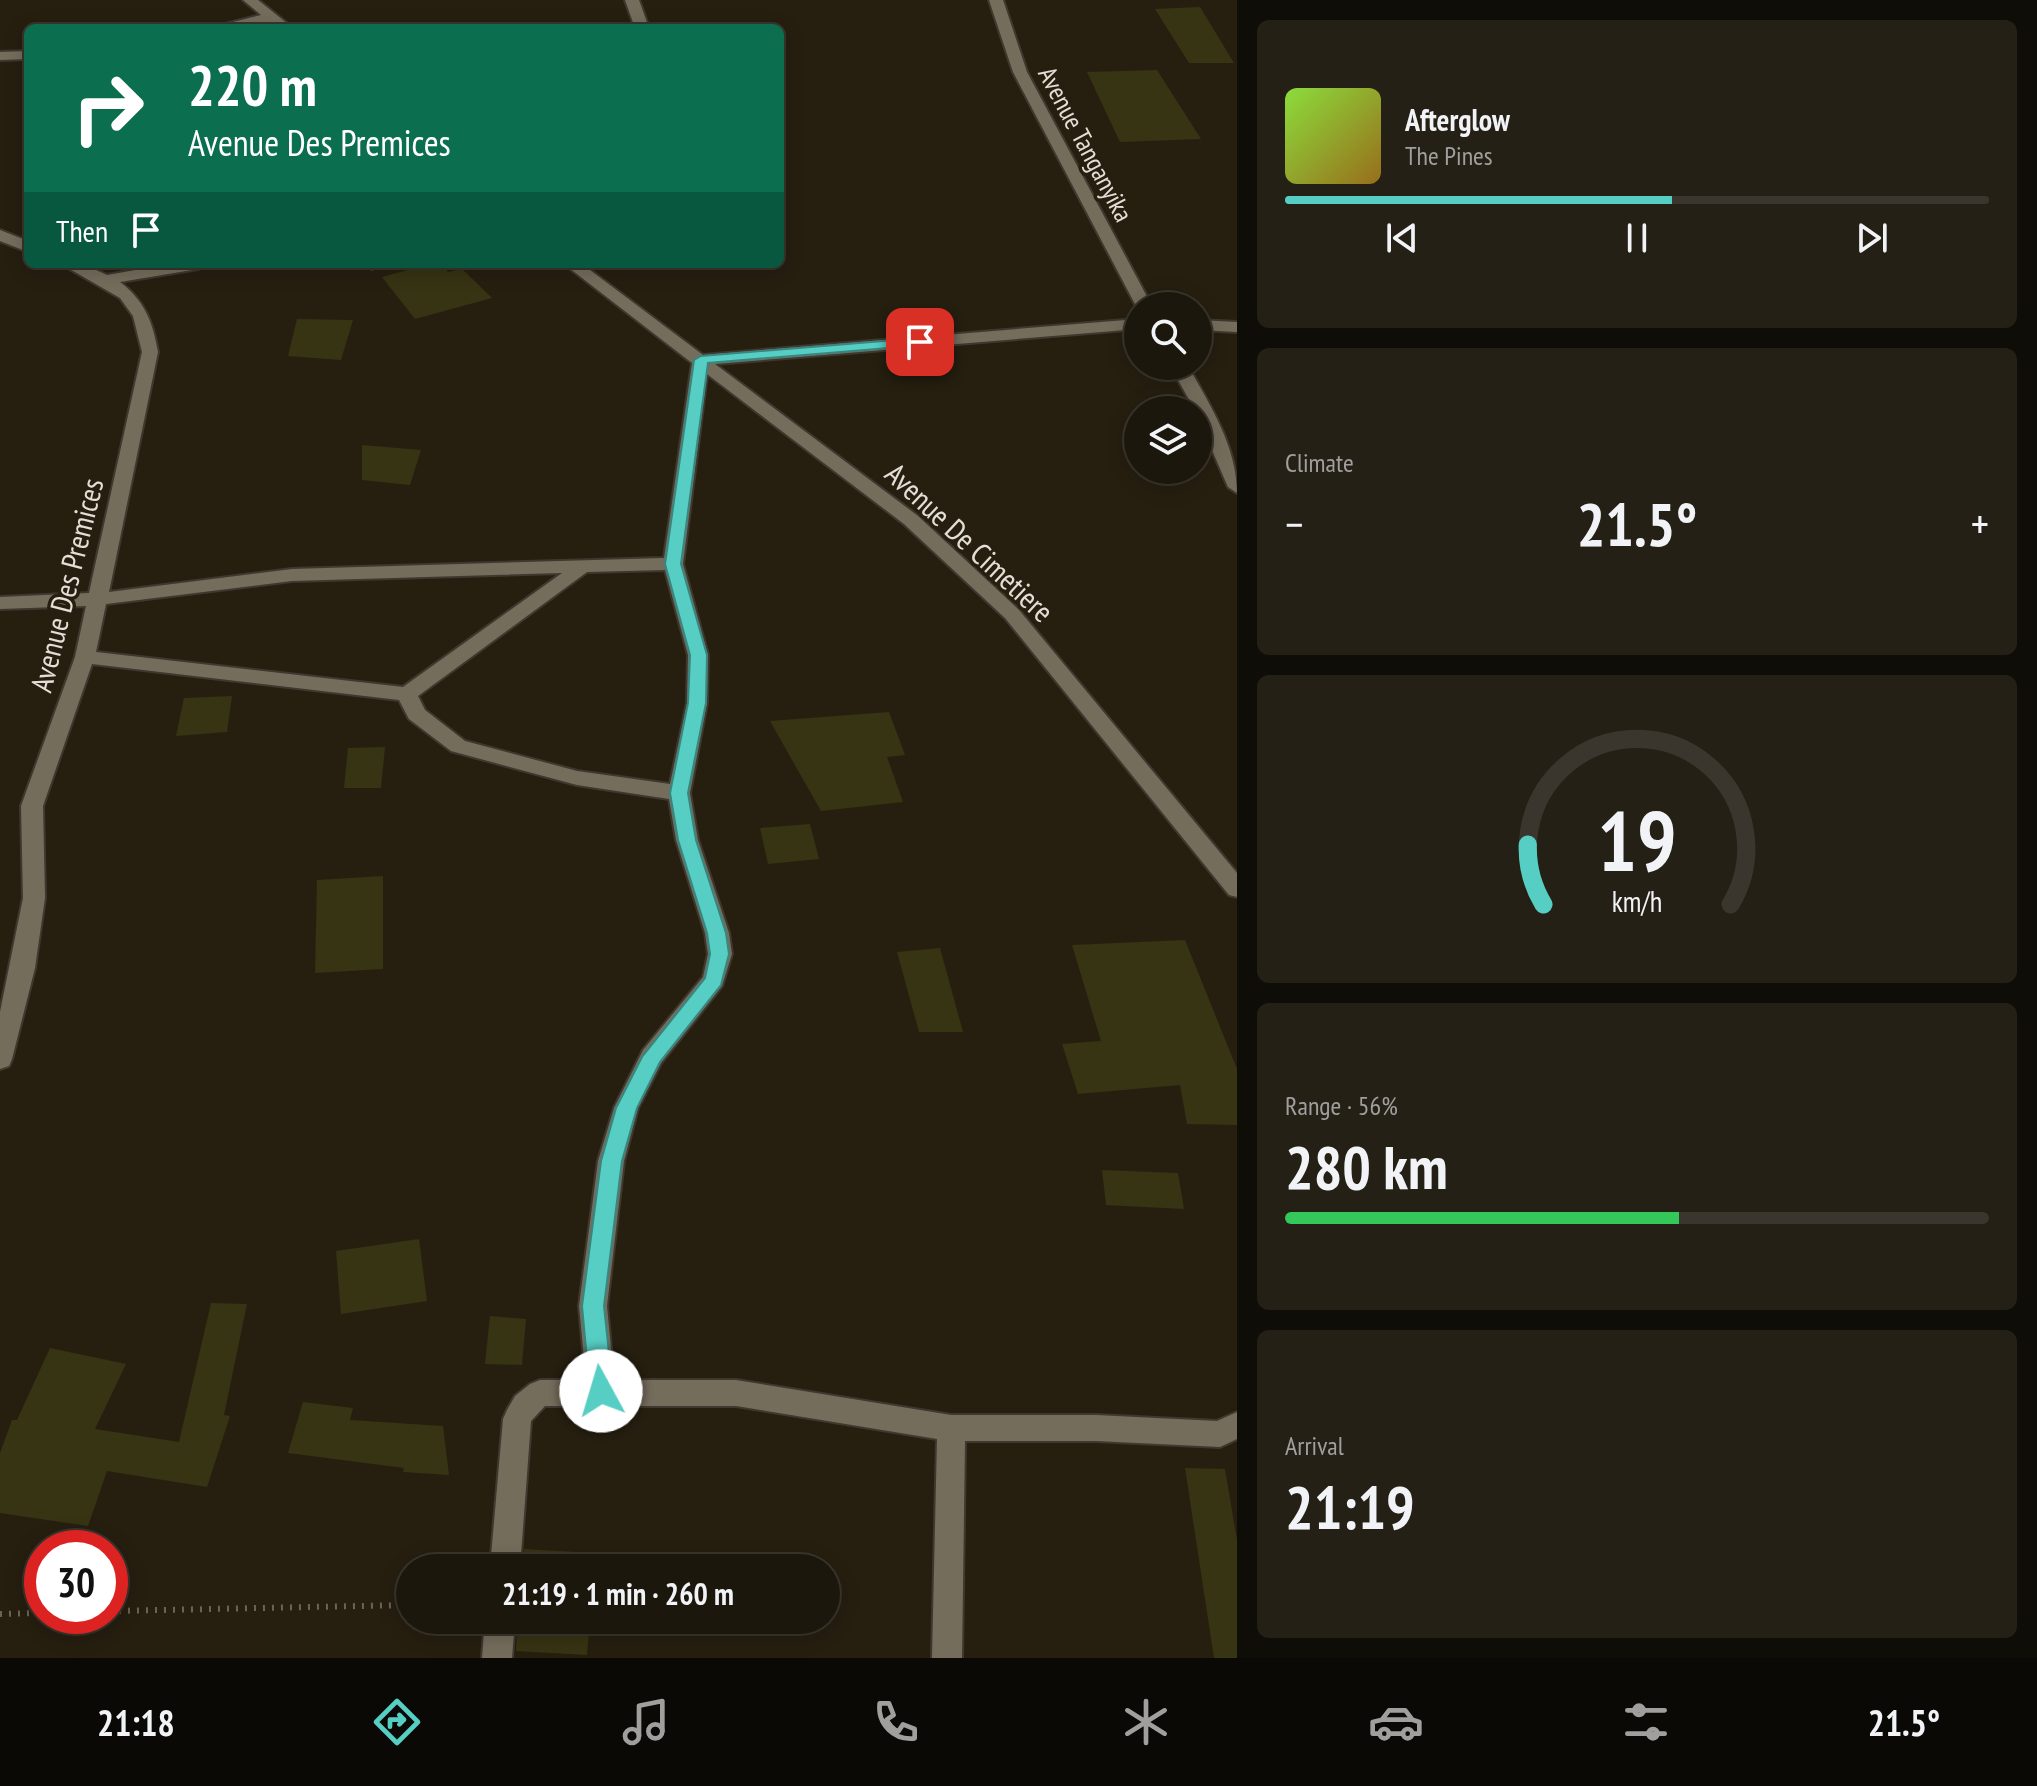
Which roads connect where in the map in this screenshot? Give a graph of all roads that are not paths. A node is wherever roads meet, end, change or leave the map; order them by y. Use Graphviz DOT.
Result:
graph roads {
  1 [pos="250,0"];
  2 [pos="632,0"];
  3 [pos="996,0"];
  4 [pos="273,17"];
  5 [pos="237,24"];
  6 [pos="281,24"];
  7 [pos="641,24"];
  8 [pos="24,55"];
  9 [pos="0,56"];
  10 [pos="0,235"];
  11 [pos="24,245"];
  12 [pos="78,268"];
  13 [pos="175,268"];
  14 [pos="577,268"];
  15 [pos="106,280"];
  16 [pos="1137,292"];
  17 [pos="1124,325"];
  18 [pos="1212,326"];
  19 [pos="1237,327"];
  20 [pos="701,360"];
  21 [pos="1187,380"];
  22 [pos="1237,487"];
  23 [pos="673,564"];
  24 [pos="580,569"];
  25 [pos="98,599"];
  26 [pos="0,603"];
  27 [pos="85,657"];
  28 [pos="407,694"];
  29 [pos="679,793"];
  30 [pos="1237,889"];
  31 [pos="0,1059"];
  32 [pos="601,1391"];
  33 [pos="1237,1425"];
  34 [pos="951,1428"];
  35 [pos="506,1554"];
  36 [pos="499,1634"];
  37 [pos="497,1658"];
  38 [pos="947,1658"];
  1 -- 4 [label="street"];
  2 -- 7 [label="street"];
  3 -- 16 [label="street, Avenue Tanganyika"];
  4 -- 5 [label="street"];
  4 -- 6 [label="street"];
  8 -- 9 [label="street"];
  10 -- 11 [label="street"];
  12 -- 15 [label="street, Avenue Des Premices"];
  13 -- 15 [label="street"];
  14 -- 20 [label="street, Avenue De Cimetiere"];
  15 -- 25 [label="street, Avenue Des Premices"];
  17 -- 20 [label="street"];
  18 -- 19 [label="street"];
  20 -- 23 [label="street"];
  20 -- 30 [label="street, Avenue De Cimetiere"];
  21 -- 22 [label="street"];
  23 -- 24 [label="street"];
  23 -- 29 [label="street"];
  24 -- 25 [label="street"];
  24 -- 28 [label="street"];
  25 -- 26 [label="street"];
  25 -- 27 [label="street, Avenue Des Premices"];
  27 -- 28 [label="street"];
  27 -- 31 [label="street, Avenue Des Premices"];
  28 -- 29 [label="street"];
  29 -- 32 [label="street"];
  32 -- 34 [label="street"];
  32 -- 35 [label="street"];
  33 -- 34 [label="street"];
  34 -- 38 [label="street"];
  36 -- 37 [label="street"];
}
